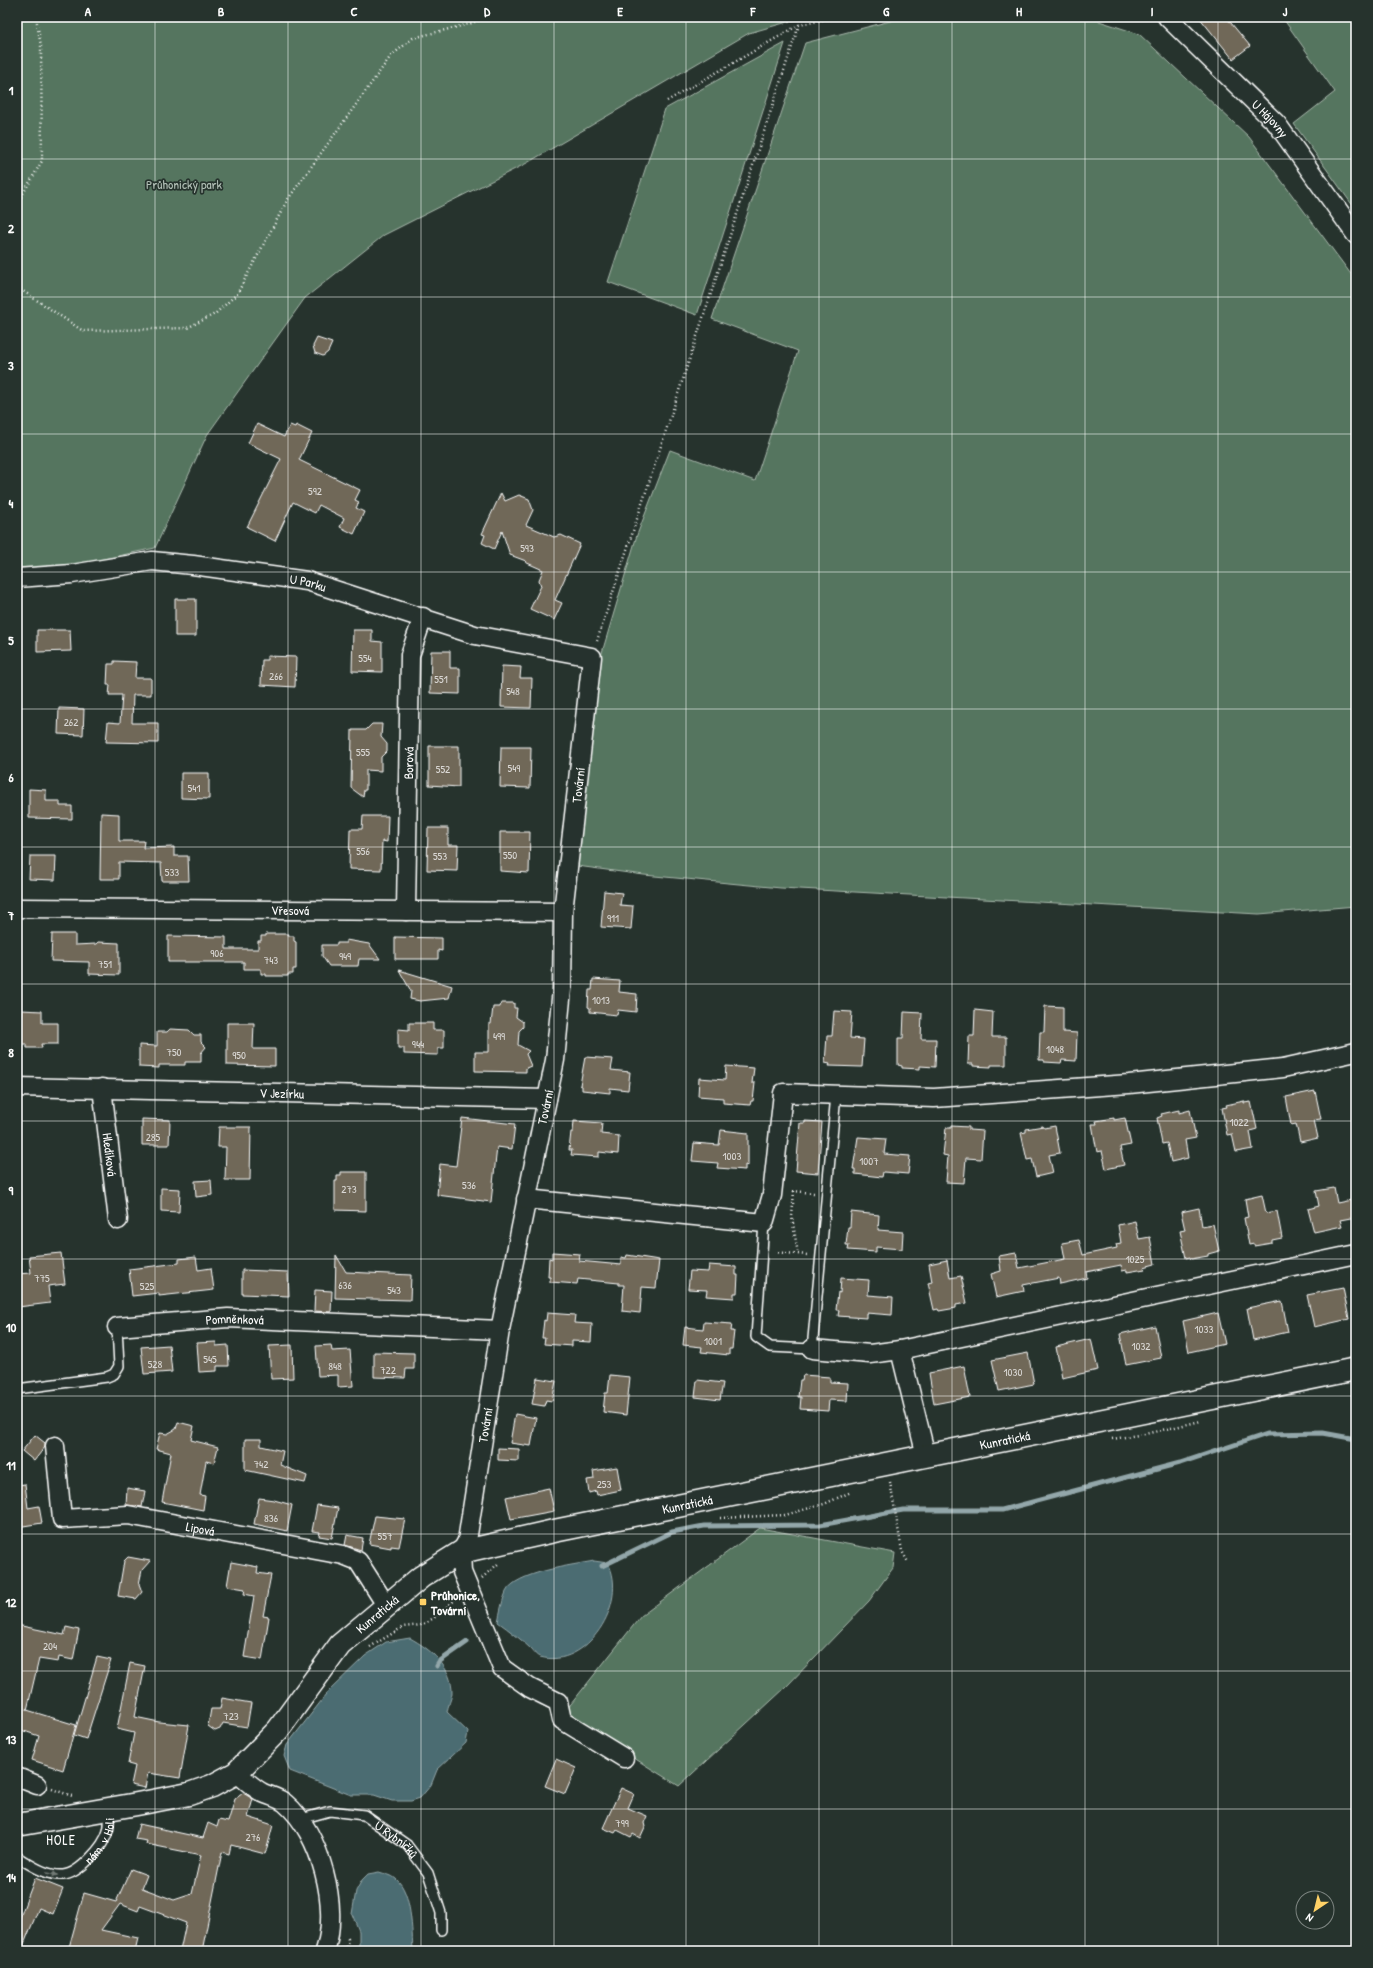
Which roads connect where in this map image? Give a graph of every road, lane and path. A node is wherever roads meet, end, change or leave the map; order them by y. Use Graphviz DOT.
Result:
graph roads {
  1 [pos="36,17"];
  2 [pos="487,17"];
  3 [pos="836,17"];
  4 [pos="1167,17"];
  5 [pos="1287,17"];
  6 [pos="1284,19"];
  7 [pos="799,25"];
  8 [pos="667,101"];
  9 [pos="17,204"];
  10 [pos="1356,235"];
  11 [pos="17,287"];
  12 [pos="17,578"];
  13 [pos="423,617"];
  14 [pos="592,657"];
  15 [pos="17,908"];
  16 [pos="406,911"];
  17 [pos="563,912"];
  18 [pos="1356,1052"];
  19 [pos="17,1087"];
  20 [pos="102,1088"];
  21 [pos="836,1095"];
  22 [pos="547,1099"];
  23 [pos="773,1190"];
  24 [pos="794,1191"];
  25 [pos="827,1194"];
  26 [pos="526,1199"];
  27 [pos="118,1220"];
  28 [pos="764,1223"];
  29 [pos="762,1251"];
  30 [pos="798,1254"];
  31 [pos="1356,1254"];
  32 [pos="821,1256"];
  33 [pos="117,1327"];
  34 [pos="500,1330"];
  35 [pos="812,1349"];
  36 [pos="900,1350"];
  37 [pos="1356,1368"];
  38 [pos="17,1389"];
  39 [pos="1204,1421"];
  40 [pos="1106,1440"];
  41 [pos="55,1446"];
  42 [pos="926,1456"];
  43 [pos="889,1477"];
  44 [pos="857,1489"];
  45 [pos="715,1518"];
  46 [pos="461,1552"];
  47 [pos="908,1562"];
  48 [pos="469,1588"];
  49 [pos="386,1605"];
  50 [pos="365,1650"];
  51 [pos="624,1758"];
  52 [pos="236,1773"];
  53 [pos="17,1777"];
  54 [pos="37,1785"];
  55 [pos="79,1798"];
  56 [pos="109,1810"];
  57 [pos="301,1819"];
  58 [pos="17,1825"];
  59 [pos="17,1857"];
  60 [pos="441,1930"];
  61 [pos="325,1951"];
  1 -- 9 [label="path"];
  2 -- 11 [label="path"];
  3 -- 7 [label="path"];
  4 -- 10 [label="street, U Hájovny"];
  5 -- 6 [label="path"];
  7 -- 8 [label="path"];
  7 -- 14 [label="path"];
  12 -- 13 [label="street, U Parku"];
  13 -- 14 [label="street, U Parku"];
  13 -- 16 [label="street, Borová"];
  14 -- 17 [label="street, Tovární"];
  15 -- 16 [label="street, Vřesová"];
  16 -- 17 [label="street, Vřesová"];
  17 -- 22 [label="street, Tovární"];
  18 -- 21 [label="street"];
  19 -- 20 [label="street, V Jezírku"];
  20 -- 22 [label="street, V Jezírku"];
  20 -- 27 [label="street, Hledíková"];
  21 -- 23 [label="street"];
  21 -- 25 [label="lane"];
  22 -- 26 [label="street, Tovární"];
  23 -- 24 [label="path"];
  23 -- 28 [label="street"];
  24 -- 25 [label="path"];
  24 -- 30 [label="path"];
  25 -- 32 [label="lane"];
  26 -- 28 [label="street"];
  26 -- 34 [label="street, Tovární"];
  28 -- 29 [label="lane"];
  29 -- 30 [label="path"];
  29 -- 35 [label="lane"];
  30 -- 32 [label="path"];
  31 -- 36 [label="street"];
  32 -- 35 [label="lane"];
  33 -- 34 [label="street, Pomněnková"];
  33 -- 38 [label="lane, Pomněnková"];
  34 -- 46 [label="street, Tovární"];
  35 -- 36 [label="street"];
  36 -- 42 [label="street"];
  37 -- 42 [label="street, Kunratická"];
  39 -- 40 [label="path"];
  41 -- 49 [label="street, Lipová"];
  42 -- 43 [label="street, Kunratická"];
  43 -- 46 [label="street, Kunratická"];
  43 -- 47 [label="path"];
  44 -- 45 [label="path"];
  46 -- 48 [label="street"];
  46 -- 49 [label="street, Kunratická"];
  48 -- 50 [label="path"];
  48 -- 51 [label="street"];
  49 -- 52 [label="street, Kunratická"];
  52 -- 56 [label="street, Kunratická"];
  52 -- 57 [label="street"];
  53 -- 54 [label="street"];
  54 -- 55 [label="path"];
  56 -- 58 [label="street, nám. v Holi"];
  59 -- 56 [label="lane, nám. v Holi, one-way"];
  57 -- 60 [label="lane, U Rybníčků"];
  57 -- 61 [label="street"];
}
